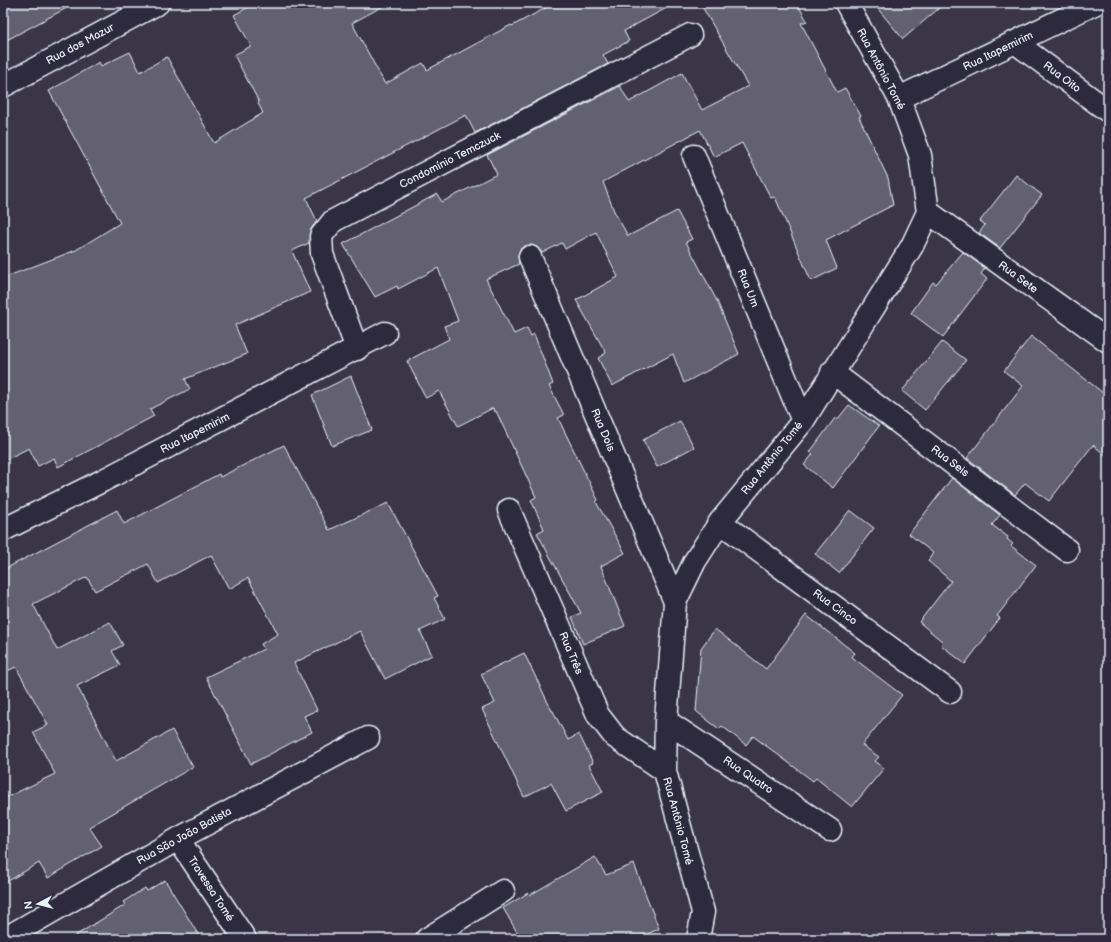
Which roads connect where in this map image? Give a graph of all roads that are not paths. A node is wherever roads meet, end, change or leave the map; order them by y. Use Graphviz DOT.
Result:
graph roads {
  1 [pos="158,3"];
  2 [pos="846,3"];
  3 [pos="1096,3"];
  4 [pos="690,35"];
  5 [pos="1016,43"];
  6 [pos="3,86"];
  7 [pos="899,98"];
  8 [pos="1108,111"];
  9 [pos="694,156"];
  10 [pos="928,212"];
  11 [pos="530,257"];
  12 [pos="385,333"];
  13 [pos="1108,341"];
  14 [pos="357,349"];
  15 [pos="832,372"];
  16 [pos="803,421"];
  17 [pos="509,510"];
  18 [pos="720,522"];
  19 [pos="3,530"];
  20 [pos="1067,550"];
  21 [pos="675,602"];
  22 [pos="950,692"];
  23 [pos="666,721"];
  24 [pos="368,738"];
  25 [pos="665,771"];
  26 [pos="830,830"];
  27 [pos="178,838"];
  28 [pos="503,891"];
  29 [pos="4,939"];
  30 [pos="245,939"];
  31 [pos="427,939"];
  32 [pos="698,939"];
  1 -- 6 [label="street, Rua dos Mazur"];
  2 -- 7 [label="street, Rua Antônio Tomé"];
  3 -- 5 [label="street, Rua Itapemirim"];
  4 -- 14 [label="street, Condomínio Temczuck"];
  5 -- 7 [label="street, Rua Itapemirim"];
  5 -- 8 [label="street, Rua Oito"];
  7 -- 10 [label="street, Rua Antônio Tomé"];
  9 -- 16 [label="street, Rua Um"];
  10 -- 13 [label="street, Rua Sete"];
  10 -- 15 [label="street, Rua Antônio Tomé"];
  11 -- 21 [label="street, Rua Dois"];
  12 -- 14 [label="street, Rua Itapemirim"];
  14 -- 19 [label="street, Rua Itapemirim"];
  15 -- 16 [label="street, Rua Antônio Tomé"];
  15 -- 20 [label="street, Rua Seis"];
  16 -- 18 [label="street, Rua Antônio Tomé"];
  17 -- 25 [label="street, Rua Três"];
  18 -- 21 [label="street, Rua Antônio Tomé"];
  18 -- 22 [label="street, Rua Cinco"];
  21 -- 23 [label="street, Rua Antônio Tomé"];
  23 -- 25 [label="street, Rua Antônio Tomé"];
  23 -- 26 [label="street, Rua Quatro"];
  24 -- 27 [label="street, Rua São João Batista"];
  25 -- 32 [label="street, Rua Antônio Tomé"];
  27 -- 29 [label="street, Rua São João Batista"];
  27 -- 30 [label="street, Travessa Tomé"];
  28 -- 31 [label="street"];
}
